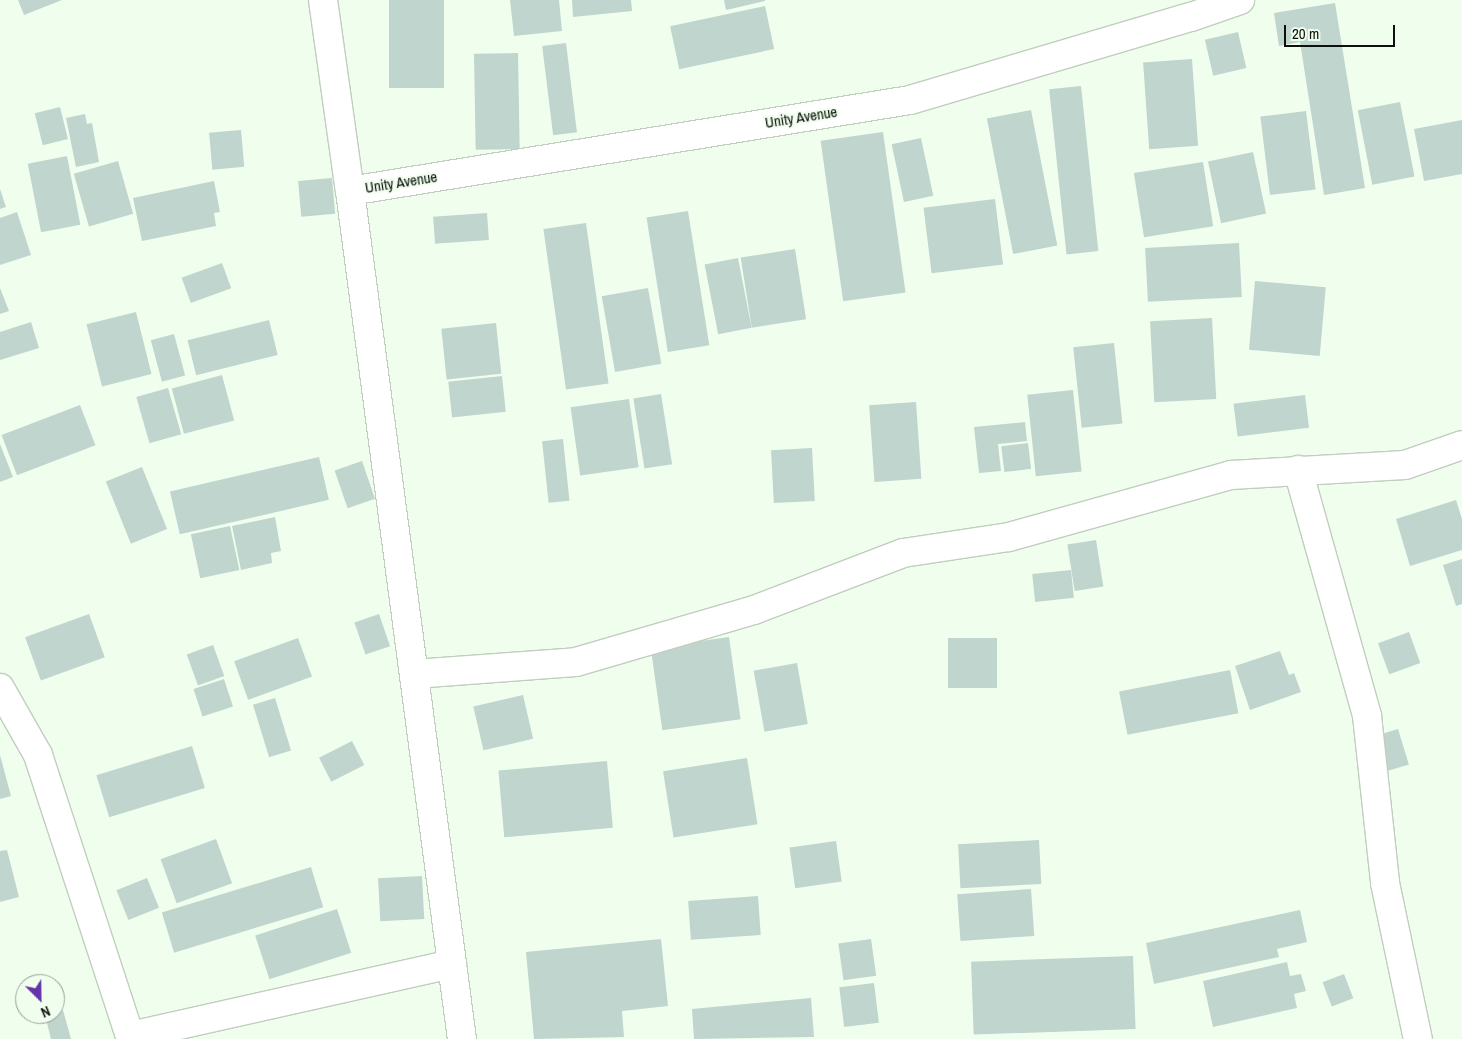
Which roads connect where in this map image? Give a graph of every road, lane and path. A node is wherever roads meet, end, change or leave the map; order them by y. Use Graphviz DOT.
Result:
graph roads {
  1 [pos="323,0"];
  2 [pos="1240,0"];
  3 [pos="350,191"];
  4 [pos="1462,445"];
  5 [pos="1298,470"];
  6 [pos="414,674"];
  7 [pos="0,688"];
  8 [pos="452,964"];
  9 [pos="130,1037"];
  10 [pos="462,1039"];
  11 [pos="1418,1039"];
  1 -- 3 [label="street"];
  2 -- 3 [label="street, Unity Avenue"];
  3 -- 6 [label="street"];
  4 -- 5 [label="street"];
  5 -- 6 [label="street"];
  5 -- 11 [label="street"];
  6 -- 8 [label="street"];
  7 -- 9 [label="street"];
  8 -- 9 [label="street"];
  8 -- 10 [label="street"];
}
